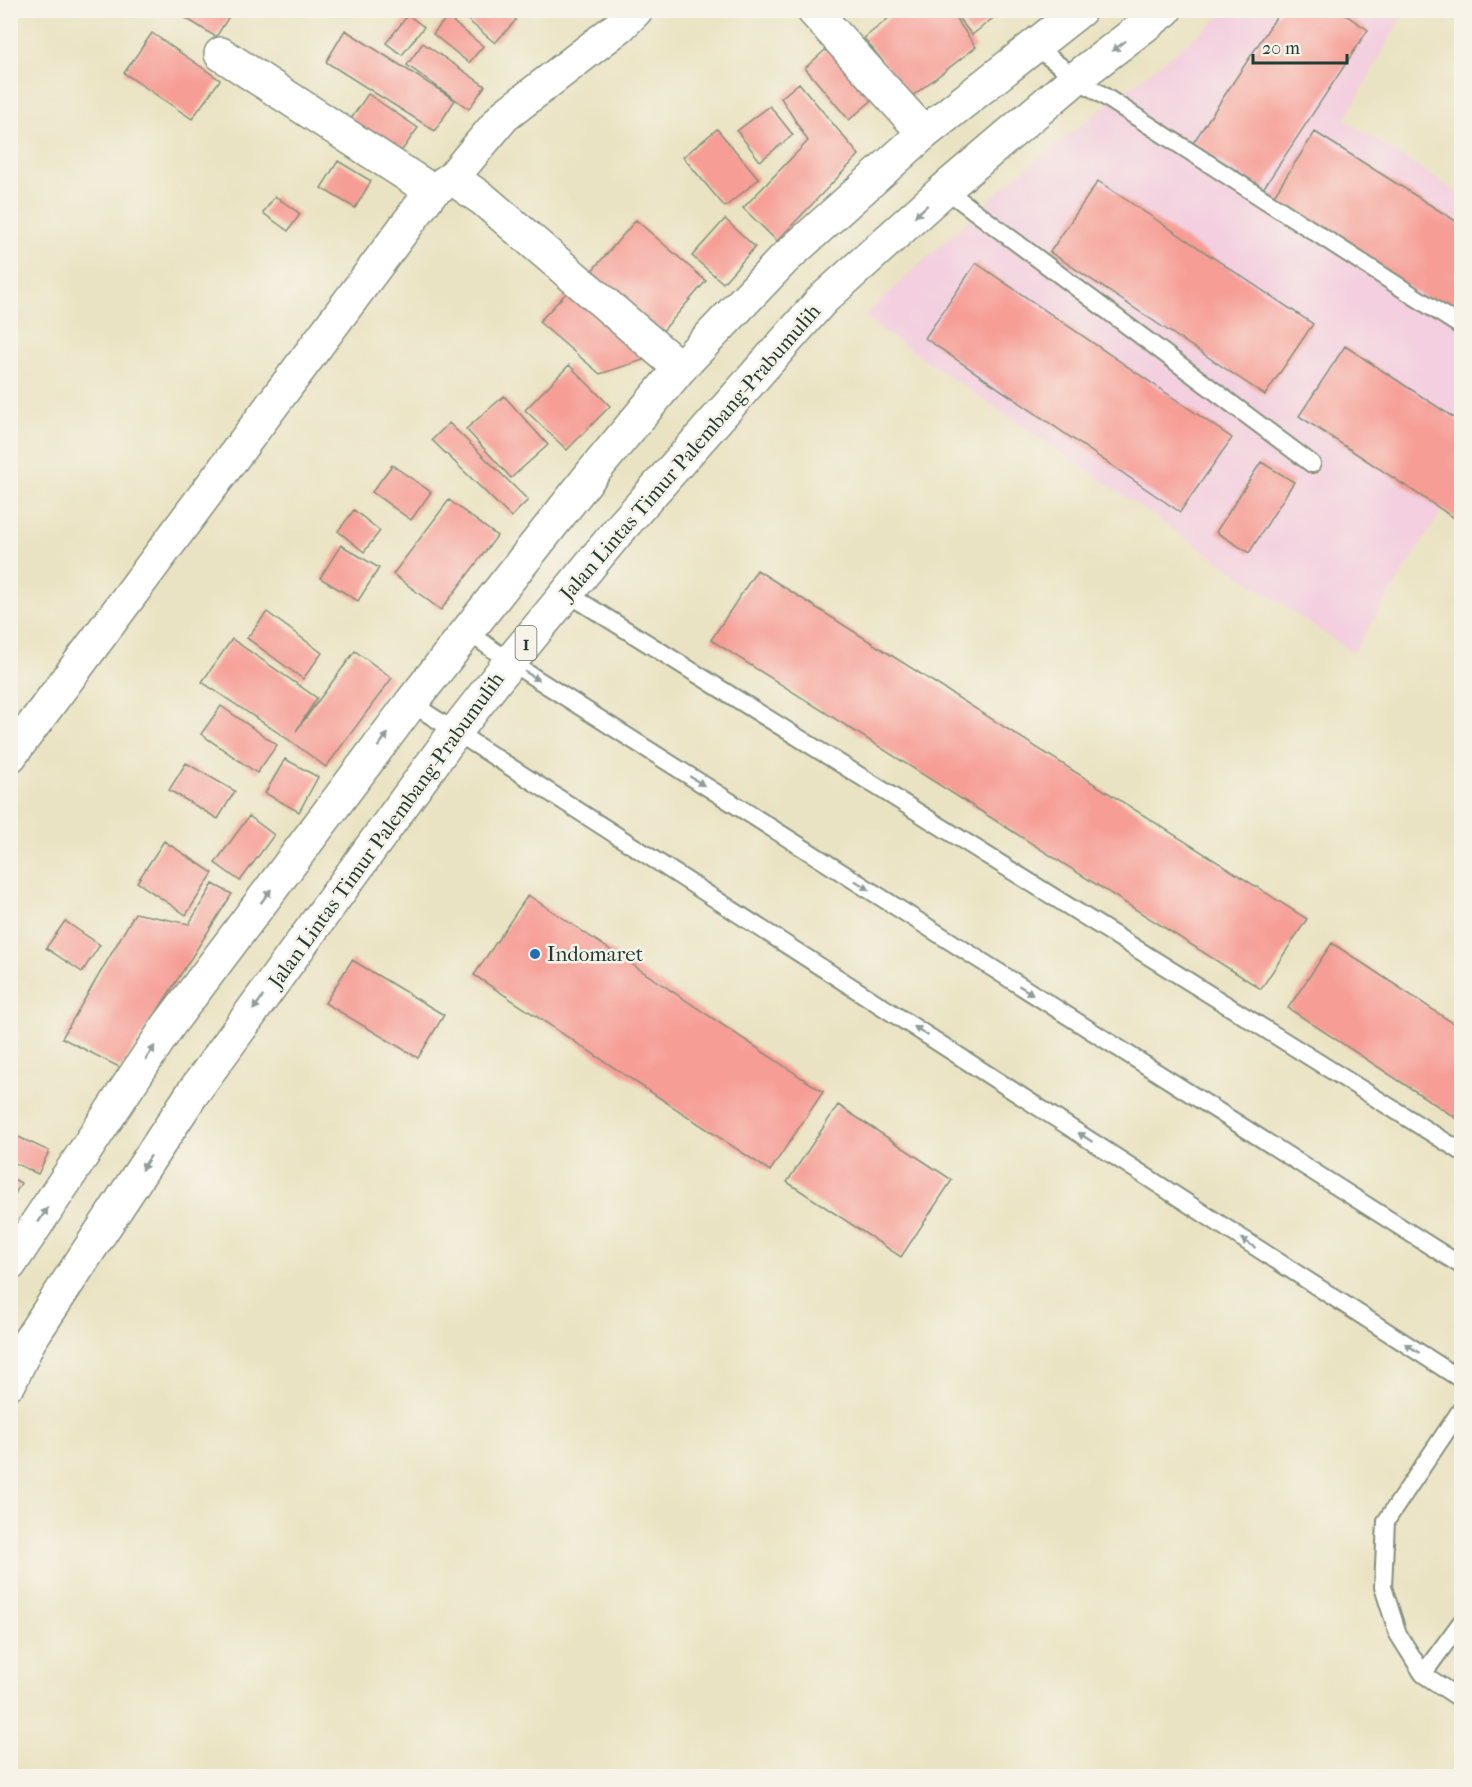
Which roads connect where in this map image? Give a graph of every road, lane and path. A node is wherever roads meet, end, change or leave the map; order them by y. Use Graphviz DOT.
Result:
graph roads {
  1 [pos="636,10"];
  2 [pos="1080,10"];
  3 [pos="1165,10"];
  4 [pos="817,15"];
  5 [pos="1034,46"];
  6 [pos="221,54"];
  7 [pos="1076,78"];
  8 [pos="924,133"];
  9 [pos="442,184"];
  10 [pos="945,189"];
  11 [pos="1461,327"];
  12 [pos="680,368"];
  13 [pos="1312,464"];
  14 [pos="567,592"];
  15 [pos="467,631"];
  16 [pos="510,662"];
  17 [pos="411,703"];
  18 [pos="456,731"];
  19 [pos="10,756"];
  20 [pos="1461,1152"];
  21 [pos="10,1264"];
  22 [pos="1461,1266"];
  23 [pos="1461,1380"];
  24 [pos="10,1382"];
  25 [pos="1461,1408"];
  26 [pos="1461,1621"];
  27 [pos="1423,1674"];
  28 [pos="1461,1700"];
  1 -- 9 [label="main road"];
  2 -- 5 [label="main road"];
  3 -- 7 [label="main road, Jalan Lintas Timur Palembang-Prabumulih / 1, one-way"];
  4 -- 8 [label="main road"];
  5 -- 7 [label="lane"];
  5 -- 8 [label="main road"];
  6 -- 9 [label="main road"];
  7 -- 10 [label="main road, Jalan Lintas Timur Palembang-Prabumulih / 1"];
  7 -- 11 [label="lane"];
  8 -- 12 [label="main road"];
  9 -- 12 [label="main road"];
  9 -- 19 [label="main road"];
  10 -- 13 [label="lane"];
  10 -- 14 [label="main road, Jalan Lintas Timur Palembang-Prabumulih / 1, one-way"];
  12 -- 15 [label="main road"];
  14 -- 16 [label="main road, Jalan Lintas Timur Palembang-Prabumulih / 1"];
  14 -- 20 [label="lane"];
  15 -- 16 [label="lane"];
  15 -- 17 [label="main road"];
  16 -- 18 [label="main road, Jalan Lintas Timur Palembang-Prabumulih / 1"];
  16 -- 22 [label="lane, one-way"];
  17 -- 18 [label="lane"];
  21 -- 17 [label="main road, one-way"];
  23 -- 18 [label="lane, one-way"];
  18 -- 24 [label="main road, Jalan Lintas Timur Palembang-Prabumulih / 1, one-way"];
  25 -- 27 [label="lane"];
  26 -- 27 [label="lane"];
  27 -- 28 [label="lane"];
}
